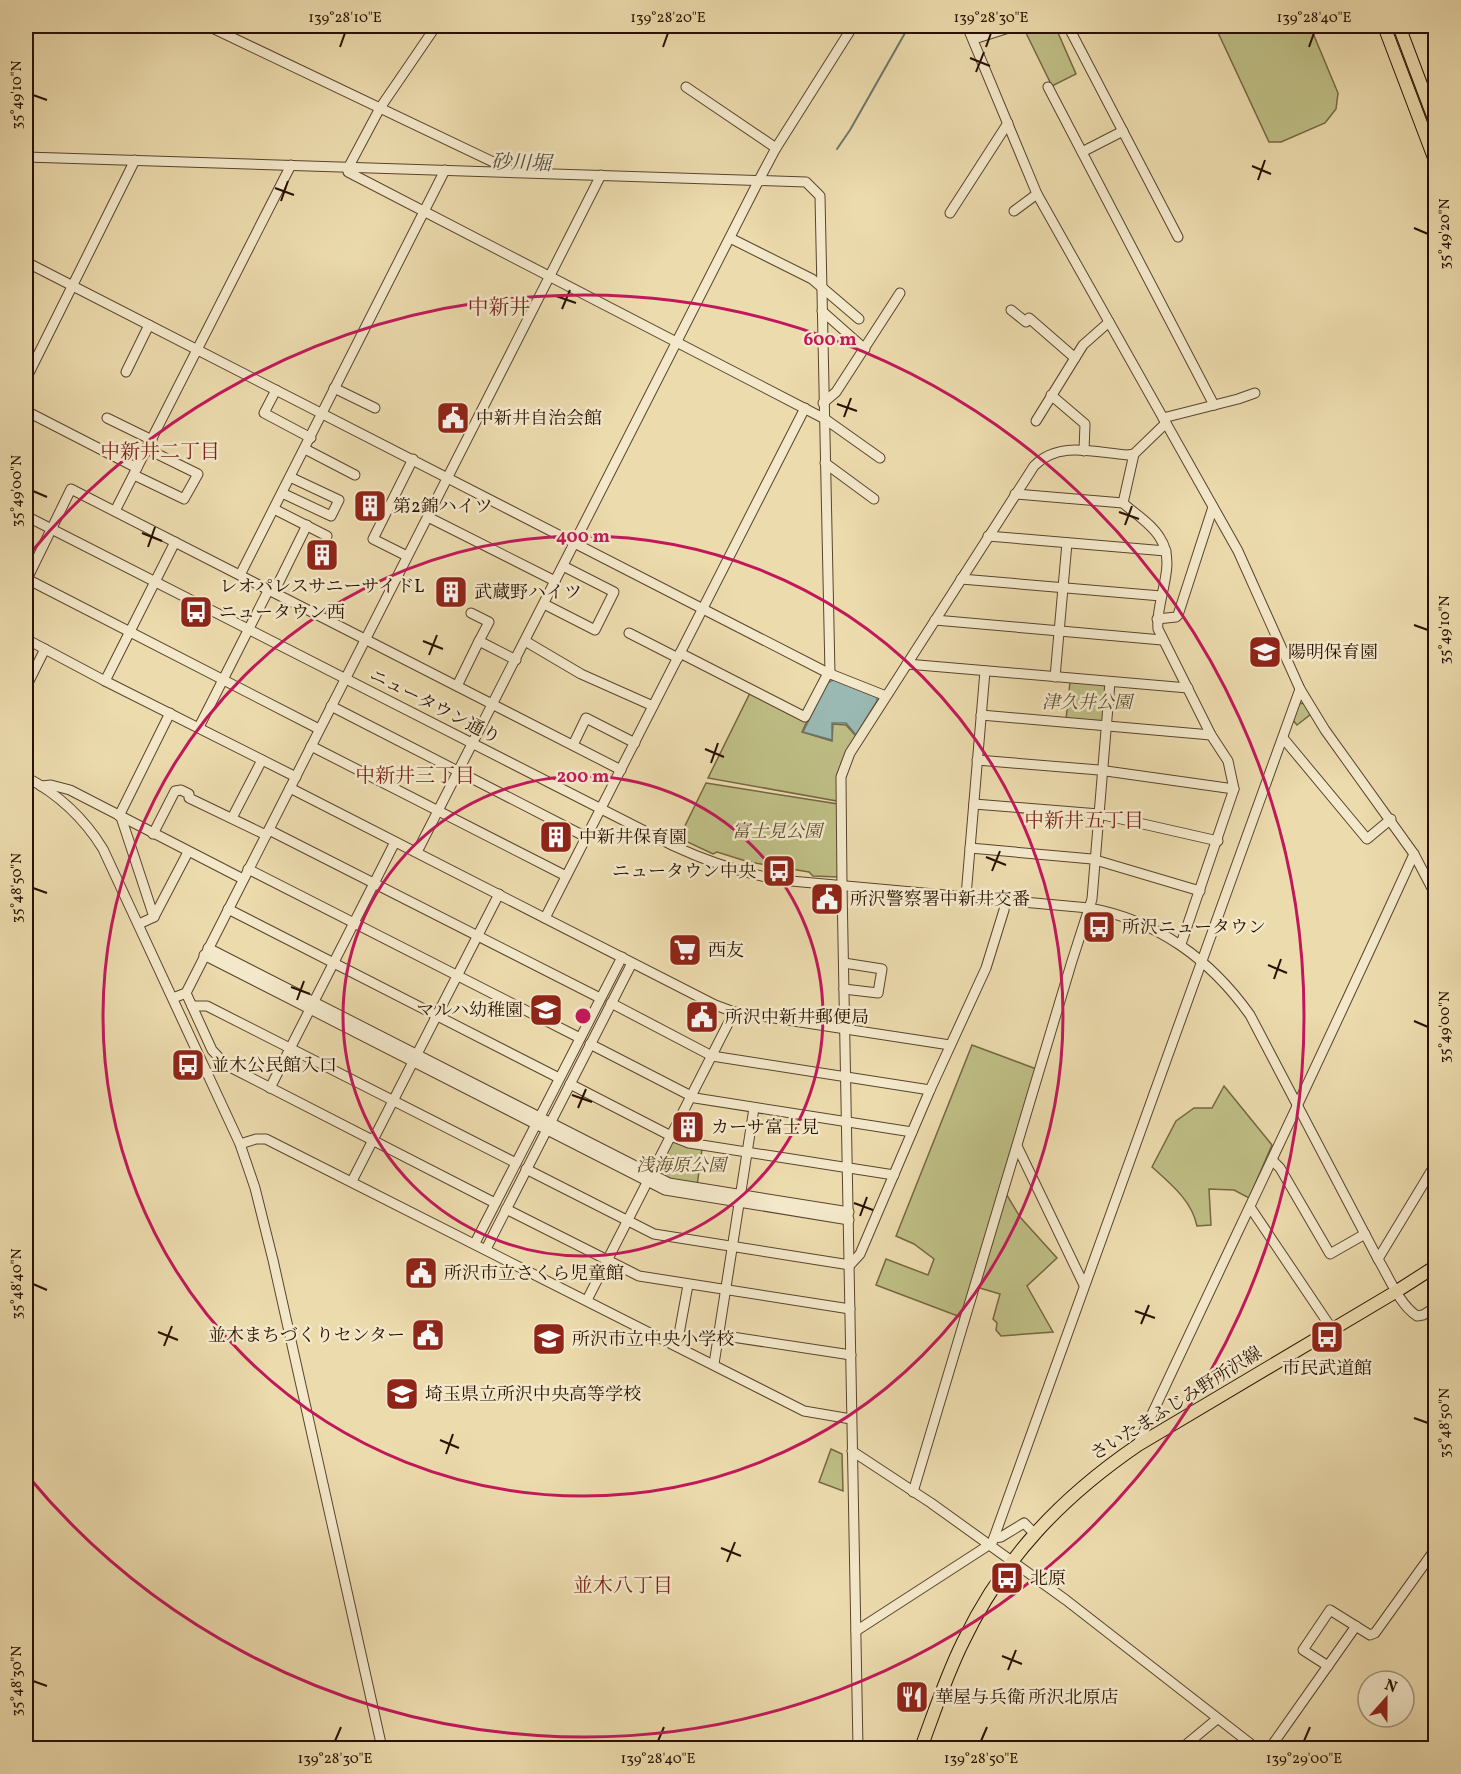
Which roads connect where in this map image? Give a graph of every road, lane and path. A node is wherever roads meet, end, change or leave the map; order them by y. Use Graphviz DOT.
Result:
graph roads {
  1 [pos="208,26"];
  2 [pos="436,26"];
  3 [pos="853,26"];
  4 [pos="968,26"];
  5 [pos="1015,26"];
  6 [pos="1068,26"];
  7 [pos="1384,26"];
  8 [pos="1399,26"];
  9 [pos="974,39"];
  10 [pos="686,87"];
  11 [pos="1048,87"];
  12 [pos="380,108"];
  13 [pos="1008,123"];
  14 [pos="1436,124"];
  15 [pos="1123,131"];
  16 [pos="776,148"];
  17 [pos="1082,152"];
  18 [pos="26,157"];
  19 [pos="135,160"];
  20 [pos="1436,163"];
  21 [pos="291,165"];
  22 [pos="348,168"];
  23 [pos="445,170"];
  24 [pos="515,172"];
  25 [pos="601,175"];
  26 [pos="759,180"];
  27 [pos="1038,194"];
  28 [pos="1014,211"];
  29 [pos="425,212"];
  30 [pos="950,213"];
  31 [pos="1178,237"];
  32 [pos="730,238"];
  33 [pos="26,262"];
  34 [pos="550,277"];
  35 [pos="821,285"];
  36 [pos="72,286"];
  37 [pos="900,293"];
  38 [pos="1011,309"];
  39 [pos="822,311"];
  40 [pos="859,319"];
  41 [pos="1109,322"];
  42 [pos="149,325"];
  43 [pos="677,343"];
  44 [pos="865,349"];
  45 [pos="198,350"];
  46 [pos="1075,358"];
  47 [pos="126,372"];
  48 [pos="26,379"];
  49 [pos="334,388"];
  50 [pos="276,390"];
  51 [pos="1255,393"];
  52 [pos="1051,395"];
  53 [pos="823,403"];
  54 [pos="1214,405"];
  55 [pos="375,408"];
  56 [pos="805,408"];
  57 [pos="26,411"];
  58 [pos="322,414"];
  59 [pos="107,418"];
  60 [pos="825,418"];
  61 [pos="1036,420"];
  62 [pos="1165,421"];
  63 [pos="310,438"];
  64 [pos="149,445"];
  65 [pos="305,449"];
  66 [pos="1084,451"];
  67 [pos="1134,454"];
  68 [pos="880,458"];
  69 [pos="413,459"];
  70 [pos="825,463"];
  71 [pos="135,471"];
  72 [pos="356,475"];
  73 [pos="290,477"];
  74 [pos="447,477"];
  75 [pos="282,493"];
  76 [pos="1015,494"];
  77 [pos="874,499"];
  78 [pos="1123,503"];
  79 [pos="1213,507"];
  80 [pos="274,509"];
  81 [pos="115,511"];
  82 [pos="26,516"];
  83 [pos="428,517"];
  84 [pos="307,525"];
  85 [pos="52,529"];
  86 [pos="327,536"];
  87 [pos="988,536"];
  88 [pos="175,542"];
  89 [pos="575,543"];
  90 [pos="1066,543"];
  91 [pos="1166,551"];
  92 [pos="407,556"];
  93 [pos="563,566"];
  94 [pos="240,575"];
  95 [pos="961,579"];
  96 [pos="26,580"];
  97 [pos="555,581"];
  98 [pos="155,582"];
  99 [pos="1062,588"];
  100 [pos="271,591"];
  101 [pos="1161,596"];
  102 [pos="544,604"];
  103 [pos="703,608"];
  104 [pos="471,613"];
  105 [pos="1157,619"];
  106 [pos="935,620"];
  107 [pos="249,630"];
  108 [pos="1058,632"];
  109 [pos="130,633"];
  110 [pos="629,633"];
  111 [pos="26,639"];
  112 [pos="366,639"];
  113 [pos="1162,640"];
  114 [pos="480,641"];
  115 [pos="525,642"];
  116 [pos="45,649"];
  117 [pos="679,656"];
  118 [pos="516,660"];
  119 [pos="907,664"];
  120 [pos="985,671"];
  121 [pos="829,673"];
  122 [pos="1055,676"];
  123 [pos="345,679"];
  124 [pos="105,681"];
  125 [pos="223,681"];
  126 [pos="1110,682"];
  127 [pos="457,686"];
  128 [pos="26,687"];
  129 [pos="1188,688"];
  130 [pos="1300,689"];
  131 [pos="886,696"];
  132 [pos="493,705"];
  133 [pos="331,706"];
  134 [pos="653,706"];
  135 [pos="170,713"];
  136 [pos="981,715"];
  137 [pos="1107,726"];
  138 [pos="199,728"];
  139 [pos="319,729"];
  140 [pos="1211,735"];
  141 [pos="1283,738"];
  142 [pos="473,743"];
  143 [pos="635,743"];
  144 [pos="573,745"];
  145 [pos="311,746"];
  146 [pos="262,760"];
  147 [pos="977,760"];
  148 [pos="621,771"];
  149 [pos="1103,771"];
  150 [pos="459,772"];
  151 [pos="26,777"];
  152 [pos="296,777"];
  153 [pos="41,786"];
  154 [pos="290,788"];
  155 [pos="1234,789"];
  156 [pos="974,804"];
  157 [pos="601,809"];
  158 [pos="438,812"];
  159 [pos="1099,814"];
  160 [pos="120,817"];
  161 [pos="232,818"];
  162 [pos="1391,819"];
  163 [pos="267,832"];
  164 [pos="153,834"];
  165 [pos="586,837"];
  166 [pos="1218,841"];
  167 [pos="395,842"];
  168 [pos="970,848"];
  169 [pos="188,852"];
  170 [pos="417,852"];
  171 [pos="1414,854"];
  172 [pos="1096,860"];
  173 [pos="248,869"];
  174 [pos="566,876"];
  175 [pos="243,879"];
  176 [pos="374,884"];
  177 [pos="842,886"];
  178 [pos="1200,891"];
  179 [pos="499,894"];
  180 [pos="966,896"];
  181 [pos="1436,896"];
  182 [pos="1005,900"];
  183 [pos="1089,908"];
  184 [pos="228,909"];
  185 [pos="154,917"];
  186 [pos="545,918"];
  187 [pos="139,924"];
  188 [pos="354,924"];
  189 [pos="477,936"];
  190 [pos="1180,944"];
  191 [pos="206,952"];
  192 [pos="622,957"];
  193 [pos="1203,961"];
  194 [pos="333,962"];
  195 [pos="632,963"];
  196 [pos="843,963"];
  197 [pos="457,976"];
  198 [pos="844,989"];
  199 [pos="186,993"];
  200 [pos="173,998"];
  201 [pos="600,999"];
  202 [pos="611,1003"];
  203 [pos="312,1005"];
  204 [pos="192,1006"];
  205 [pos="734,1012"];
  206 [pos="437,1015"];
  207 [pos="845,1030"];
  208 [pos="580,1038"];
  209 [pos="590,1044"];
  210 [pos="950,1045"];
  211 [pos="290,1048"];
  212 [pos="712,1056"];
  213 [pos="415,1058"];
  214 [pos="846,1077"];
  215 [pos="559,1078"];
  216 [pos="570,1084"];
  217 [pos="270,1088"];
  218 [pos="930,1090"];
  219 [pos="691,1096"];
  220 [pos="393,1101"];
  221 [pos="1299,1106"];
  222 [pos="754,1108"];
  223 [pos="538,1121"];
  224 [pos="846,1122"];
  225 [pos="548,1126"];
  226 [pos="912,1132"];
  227 [pos="671,1136"];
  228 [pos="373,1141"];
  229 [pos="240,1144"];
  230 [pos="1017,1146"];
  231 [pos="747,1152"];
  232 [pos="1272,1160"];
  233 [pos="516,1163"];
  234 [pos="1436,1163"];
  235 [pos="849,1167"];
  236 [pos="526,1169"];
  237 [pos="894,1174"];
  238 [pos="649,1178"];
  239 [pos="352,1181"];
  240 [pos="740,1199"];
  241 [pos="495,1203"];
  242 [pos="1250,1207"];
  243 [pos="506,1209"];
  244 [pos="849,1216"];
  245 [pos="627,1221"];
  246 [pos="1365,1234"];
  247 [pos="476,1243"];
  248 [pos="732,1247"];
  249 [pos="486,1249"];
  250 [pos="1378,1259"];
  251 [pos="608,1260"];
  252 [pos="850,1265"];
  253 [pos="1436,1266"];
  254 [pos="688,1285"];
  255 [pos="1084,1285"];
  256 [pos="726,1291"];
  257 [pos="1397,1291"];
  258 [pos="587,1300"];
  259 [pos="1436,1306"];
  260 [pos="850,1309"];
  261 [pos="1332,1329"];
  262 [pos="719,1335"];
  263 [pos="677,1345"];
  264 [pos="851,1355"];
  265 [pos="714,1364"];
  266 [pos="851,1419"];
  267 [pos="1138,1445"];
  268 [pos="852,1451"];
  269 [pos="913,1492"];
  270 [pos="1034,1533"];
  271 [pos="991,1542"];
  272 [pos="1436,1548"];
  273 [pos="1012,1561"];
  274 [pos="1356,1626"];
  275 [pos="856,1631"];
  276 [pos="1328,1666"];
  277 [pos="1217,1719"];
  278 [pos="382,1749"];
  279 [pos="858,1749"];
  280 [pos="921,1749"];
  281 [pos="1182,1749"];
  282 [pos="1256,1749"];
  283 [pos="1270,1749"];
  1 -- 12 [label="street"];
  2 -- 12 [label="street"];
  3 -- 16 [label="street"];
  4 -- 9 [label="street"];
  5 -- 9 [label="street"];
  6 -- 15 [label="street"];
  7 -- 20 [label="main road"];
  8 -- 14 [label="main road"];
  9 -- 13 [label="street"];
  10 -- 16 [label="street"];
  11 -- 17 [label="street"];
  12 -- 22 [label="street"];
  12 -- 24 [label="street"];
  13 -- 27 [label="street"];
  13 -- 30 [label="street"];
  15 -- 17 [label="street"];
  15 -- 31 [label="street"];
  16 -- 26 [label="street"];
  17 -- 54 [label="street"];
  18 -- 19 [label="street"];
  19 -- 21 [label="street"];
  19 -- 36 [label="street"];
  21 -- 22 [label="street"];
  21 -- 45 [label="street"];
  22 -- 23 [label="street"];
  22 -- 29 [label="street"];
  23 -- 24 [label="street"];
  23 -- 29 [label="street"];
  24 -- 25 [label="street"];
  25 -- 26 [label="street"];
  25 -- 34 [label="street"];
  26 -- 32 [label="street"];
  26 -- 35 [label="street"];
  27 -- 28 [label="street"];
  27 -- 41 [label="street"];
  29 -- 34 [label="street"];
  29 -- 49 [label="street"];
  32 -- 35 [label="street"];
  32 -- 43 [label="street"];
  33 -- 36 [label="street"];
  34 -- 43 [label="street"];
  34 -- 74 [label="street"];
  35 -- 39 [label="street"];
  35 -- 40 [label="street"];
  36 -- 42 [label="street"];
  36 -- 48 [label="street"];
  37 -- 44 [label="street"];
  38 -- 46 [label="street"];
  39 -- 44 [label="street"];
  39 -- 53 [label="street"];
  41 -- 46 [label="street"];
  41 -- 62 [label="street"];
  42 -- 45 [label="street"];
  42 -- 47 [label="street"];
  43 -- 56 [label="street"];
  43 -- 89 [label="street"];
  44 -- 53 [label="street"];
  45 -- 50 [label="street"];
  45 -- 64 [label="street"];
  46 -- 52 [label="street"];
  49 -- 55 [label="street"];
  49 -- 58 [label="street"];
  50 -- 58 [label="street"];
  50 -- 63 [label="street"];
  51 -- 54 [label="street"];
  52 -- 61 [label="street"];
  52 -- 66 [label="street"];
  53 -- 60 [label="street"];
  54 -- 62 [label="street"];
  56 -- 60 [label="street"];
  56 -- 103 [label="street"];
  57 -- 71 [label="street"];
  58 -- 63 [label="street"];
  58 -- 69 [label="street"];
  59 -- 64 [label="street"];
  60 -- 68 [label="street"];
  60 -- 70 [label="street"];
  62 -- 67 [label="street"];
  62 -- 79 [label="street"];
  63 -- 65 [label="street"];
  64 -- 71 [label="street"];
  64 -- 71 [label="street"];
  65 -- 72 [label="street"];
  65 -- 73 [label="street"];
  66 -- 67 [label="street"];
  66 -- 76 [label="street"];
  67 -- 78 [label="street"];
  69 -- 74 [label="street"];
  69 -- 92 [label="street"];
  70 -- 77 [label="street"];
  70 -- 121 [label="street"];
  71 -- 81 [label="street"];
  73 -- 75 [label="street"];
  73 -- 75 [label="street"];
  74 -- 83 [label="street"];
  74 -- 89 [label="street"];
  75 -- 80 [label="street"];
  76 -- 78 [label="street"];
  76 -- 87 [label="street"];
  78 -- 91 [label="street"];
  79 -- 105 [label="street"];
  79 -- 130 [label="street"];
  80 -- 84 [label="street"];
  80 -- 94 [label="street"];
  81 -- 85 [label="street"];
  81 -- 88 [label="street"];
  82 -- 85 [label="street, ニュータウン通り"];
  83 -- 92 [label="street"];
  83 -- 97 [label="street"];
  84 -- 86 [label="street"];
  84 -- 100 [label="street"];
  85 -- 96 [label="street"];
  85 -- 98 [label="street, ニュータウン通り"];
  87 -- 90 [label="street"];
  87 -- 95 [label="street"];
  88 -- 94 [label="street"];
  88 -- 98 [label="street"];
  89 -- 93 [label="street"];
  89 -- 103 [label="street"];
  90 -- 91 [label="street"];
  90 -- 99 [label="street"];
  91 -- 101 [label="street"];
  92 -- 112 [label="street"];
  93 -- 97 [label="street"];
  93 -- 102 [label="street"];
  94 -- 100 [label="street"];
  95 -- 99 [label="street"];
  95 -- 106 [label="street"];
  96 -- 109 [label="street"];
  97 -- 102 [label="street"];
  98 -- 107 [label="street, ニュータウン通り"];
  98 -- 109 [label="street"];
  99 -- 101 [label="street"];
  99 -- 108 [label="street"];
  100 -- 107 [label="street"];
  100 -- 112 [label="street"];
  101 -- 105 [label="street"];
  102 -- 115 [label="street"];
  103 -- 117 [label="street"];
  103 -- 121 [label="street"];
  104 -- 114 [label="street"];
  105 -- 113 [label="street"];
  106 -- 108 [label="street"];
  106 -- 119 [label="street"];
  107 -- 123 [label="street, ニュータウン通り"];
  107 -- 125 [label="street"];
  108 -- 113 [label="street"];
  108 -- 122 [label="street"];
  109 -- 124 [label="street"];
  109 -- 125 [label="street"];
  110 -- 117 [label="street"];
  111 -- 116 [label="street"];
  112 -- 123 [label="street"];
  112 -- 127 [label="street"];
  113 -- 129 [label="street"];
  114 -- 118 [label="street"];
  114 -- 127 [label="street"];
  115 -- 118 [label="street"];
  115 -- 134 [label="street"];
  116 -- 124 [label="street"];
  116 -- 128 [label="street"];
  117 -- 121 [label="street"];
  117 -- 134 [label="street"];
  118 -- 132 [label="street"];
  119 -- 120 [label="street"];
  119 -- 131 [label="street"];
  120 -- 122 [label="street"];
  120 -- 136 [label="street"];
  121 -- 131 [label="street"];
  122 -- 126 [label="street"];
  123 -- 133 [label="street"];
  123 -- 142 [label="street, ニュータウン通り"];
  124 -- 135 [label="street"];
  125 -- 138 [label="street"];
  125 -- 139 [label="street"];
  126 -- 129 [label="street"];
  126 -- 137 [label="street"];
  127 -- 132 [label="street"];
  129 -- 140 [label="street"];
  130 -- 141 [label="street"];
  130 -- 162 [label="street"];
  131 -- 177 [label="street"];
  132 -- 142 [label="street"];
  132 -- 144 [label="street"];
  133 -- 139 [label="street"];
  133 -- 150 [label="street"];
  134 -- 143 [label="street"];
  135 -- 138 [label="street"];
  135 -- 160 [label="street"];
  136 -- 137 [label="street"];
  136 -- 147 [label="street"];
  137 -- 140 [label="street"];
  137 -- 149 [label="street"];
  138 -- 146 [label="street"];
  139 -- 145 [label="street"];
  140 -- 155 [label="street"];
  141 -- 162 [label="street"];
  141 -- 193 [label="street"];
  142 -- 150 [label="street"];
  142 -- 157 [label="street, ニュータウン通り"];
  143 -- 144 [label="street"];
  143 -- 148 [label="street"];
  144 -- 148 [label="street"];
  145 -- 152 [label="street"];
  145 -- 158 [label="street"];
  146 -- 152 [label="street"];
  146 -- 161 [label="street"];
  147 -- 149 [label="street"];
  147 -- 156 [label="street"];
  148 -- 157 [label="street"];
  149 -- 155 [label="street"];
  149 -- 159 [label="street"];
  150 -- 158 [label="street"];
  150 -- 165 [label="street"];
  151 -- 153 [label="street"];
  152 -- 154 [label="street"];
  153 -- 160 [label="street"];
  153 -- 187 [label="street"];
  154 -- 163 [label="street"];
  154 -- 167 [label="street"];
  155 -- 166 [label="street"];
  156 -- 159 [label="street"];
  156 -- 168 [label="street"];
  157 -- 165 [label="street"];
  157 -- 177 [label="street, ニュータウン通り"];
  158 -- 170 [label="street"];
  158 -- 174 [label="street"];
  159 -- 166 [label="street"];
  159 -- 172 [label="street"];
  160 -- 164 [label="street"];
  160 -- 185 [label="street"];
  161 -- 163 [label="street"];
  161 -- 164 [label="street"];
  162 -- 171 [label="street"];
  163 -- 173 [label="street"];
  163 -- 176 [label="street"];
  164 -- 169 [label="street"];
  165 -- 174 [label="street"];
  166 -- 178 [label="street"];
  167 -- 170 [label="street"];
  167 -- 176 [label="street"];
  168 -- 172 [label="street"];
  168 -- 180 [label="street"];
  169 -- 175 [label="street"];
  169 -- 185 [label="street"];
  170 -- 179 [label="street"];
  171 -- 181 [label="street"];
  171 -- 221 [label="street"];
  172 -- 178 [label="street"];
  172 -- 183 [label="street"];
  173 -- 175 [label="street"];
  173 -- 188 [label="street"];
  174 -- 186 [label="street"];
  175 -- 184 [label="street"];
  176 -- 188 [label="street"];
  176 -- 189 [label="street"];
  177 -- 180 [label="street, ニュータウン通り"];
  177 -- 196 [label="street"];
  178 -- 190 [label="street"];
  179 -- 186 [label="street"];
  179 -- 189 [label="street"];
  180 -- 182 [label="street, ニュータウン通り"];
  182 -- 183 [label="street, ニュータウン通り"];
  182 -- 210 [label="street"];
  183 -- 190 [label="street, ニュータウン通り"];
  183 -- 230 [label="street"];
  184 -- 191 [label="street"];
  184 -- 194 [label="street"];
  185 -- 187 [label="street"];
  186 -- 192 [label="street"];
  187 -- 200 [label="street"];
  188 -- 194 [label="street"];
  188 -- 197 [label="street"];
  189 -- 197 [label="street"];
  189 -- 201 [label="street"];
  190 -- 193 [label="street, ニュータウン通り"];
  191 -- 199 [label="street"];
  191 -- 203 [label="street"];
  192 -- 195 [label="street"];
  192 -- 201 [label="street"];
  193 -- 221 [label="street, ニュータウン通り"];
  193 -- 255 [label="street"];
  194 -- 203 [label="street"];
  194 -- 206 [label="street"];
  195 -- 202 [label="street"];
  195 -- 205 [label="street"];
  196 -- 198 [label="street"];
  196 -- 198 [label="street"];
  197 -- 206 [label="street"];
  197 -- 208 [label="street"];
  198 -- 207 [label="street"];
  199 -- 200 [label="street"];
  199 -- 204 [label="street"];
  200 -- 229 [label="street"];
  201 -- 208 [label="street"];
  202 -- 209 [label="street"];
  202 -- 212 [label="street"];
  203 -- 211 [label="street"];
  203 -- 213 [label="street"];
  204 -- 211 [label="street"];
  204 -- 217 [label="street"];
  205 -- 207 [label="street"];
  205 -- 212 [label="street"];
  206 -- 213 [label="street"];
  206 -- 215 [label="street"];
  207 -- 210 [label="street"];
  207 -- 214 [label="street"];
  208 -- 215 [label="street"];
  209 -- 216 [label="street"];
  209 -- 219 [label="street"];
  210 -- 218 [label="street"];
  211 -- 217 [label="street"];
  211 -- 220 [label="street"];
  212 -- 214 [label="street"];
  212 -- 219 [label="street"];
  213 -- 220 [label="street"];
  213 -- 223 [label="street"];
  214 -- 218 [label="street"];
  214 -- 224 [label="street"];
  215 -- 223 [label="street"];
  216 -- 225 [label="street"];
  216 -- 227 [label="street"];
  217 -- 228 [label="street"];
  218 -- 226 [label="street"];
  219 -- 222 [label="street"];
  219 -- 227 [label="street"];
  220 -- 228 [label="street"];
  220 -- 233 [label="street"];
  221 -- 232 [label="street"];
  221 -- 246 [label="street, ニュータウン通り"];
  222 -- 224 [label="street"];
  222 -- 231 [label="street"];
  223 -- 225 [label="street"];
  223 -- 233 [label="street"];
  224 -- 226 [label="street"];
  224 -- 235 [label="street"];
  225 -- 236 [label="street"];
  225 -- 238 [label="street"];
  226 -- 237 [label="street"];
  227 -- 231 [label="street"];
  227 -- 238 [label="street"];
  228 -- 239 [label="street"];
  228 -- 241 [label="street"];
  229 -- 239 [label="street"];
  229 -- 278 [label="street"];
  230 -- 255 [label="street"];
  230 -- 269 [label="street"];
  231 -- 235 [label="street"];
  231 -- 240 [label="street"];
  232 -- 242 [label="street"];
  232 -- 246 [label="street"];
  233 -- 241 [label="street"];
  234 -- 250 [label="street"];
  235 -- 237 [label="street"];
  235 -- 244 [label="street"];
  236 -- 243 [label="street"];
  236 -- 245 [label="street"];
  237 -- 252 [label="street"];
  238 -- 240 [label="street"];
  238 -- 245 [label="street"];
  239 -- 247 [label="street"];
  240 -- 244 [label="street"];
  240 -- 248 [label="street"];
  241 -- 247 [label="street"];
  242 -- 261 [label="street"];
  242 -- 267 [label="street"];
  243 -- 249 [label="street"];
  243 -- 251 [label="street"];
  244 -- 252 [label="street"];
  245 -- 248 [label="street"];
  245 -- 251 [label="street"];
  246 -- 250 [label="street, ニュータウン通り"];
  247 -- 249 [label="street"];
  248 -- 252 [label="street"];
  248 -- 256 [label="street"];
  249 -- 258 [label="street"];
  250 -- 257 [label="street, ニュータウン通り"];
  251 -- 254 [label="street"];
  251 -- 258 [label="street"];
  252 -- 260 [label="street"];
  253 -- 257 [label="main road, さいたまふじみ野所沢線"];
  254 -- 256 [label="street"];
  254 -- 263 [label="street"];
  255 -- 271 [label="street"];
  256 -- 260 [label="street"];
  256 -- 262 [label="street"];
  257 -- 259 [label="street, ニュータウン通り"];
  257 -- 261 [label="main road, さいたまふじみ野所沢線"];
  258 -- 263 [label="street"];
  260 -- 264 [label="street"];
  261 -- 267 [label="main road, さいたまふじみ野所沢線"];
  262 -- 264 [label="street"];
  262 -- 265 [label="street"];
  263 -- 265 [label="street"];
  264 -- 266 [label="street"];
  265 -- 266 [label="street"];
  266 -- 268 [label="street"];
  267 -- 270 [label="main road, さいたまふじみ野所沢線"];
  268 -- 269 [label="street"];
  268 -- 275 [label="street"];
  269 -- 271 [label="street"];
  270 -- 271 [label="street"];
  270 -- 273 [label="main road, さいたまふじみ野所沢線"];
  271 -- 273 [label="street"];
  271 -- 275 [label="street"];
  272 -- 274 [label="street"];
  273 -- 277 [label="street"];
  273 -- 280 [label="main road, さいたまふじみ野所沢線"];
  274 -- 276 [label="street"];
  274 -- 276 [label="street"];
  275 -- 279 [label="street"];
  276 -- 283 [label="street"];
  277 -- 281 [label="street"];
  277 -- 282 [label="street"];
}
